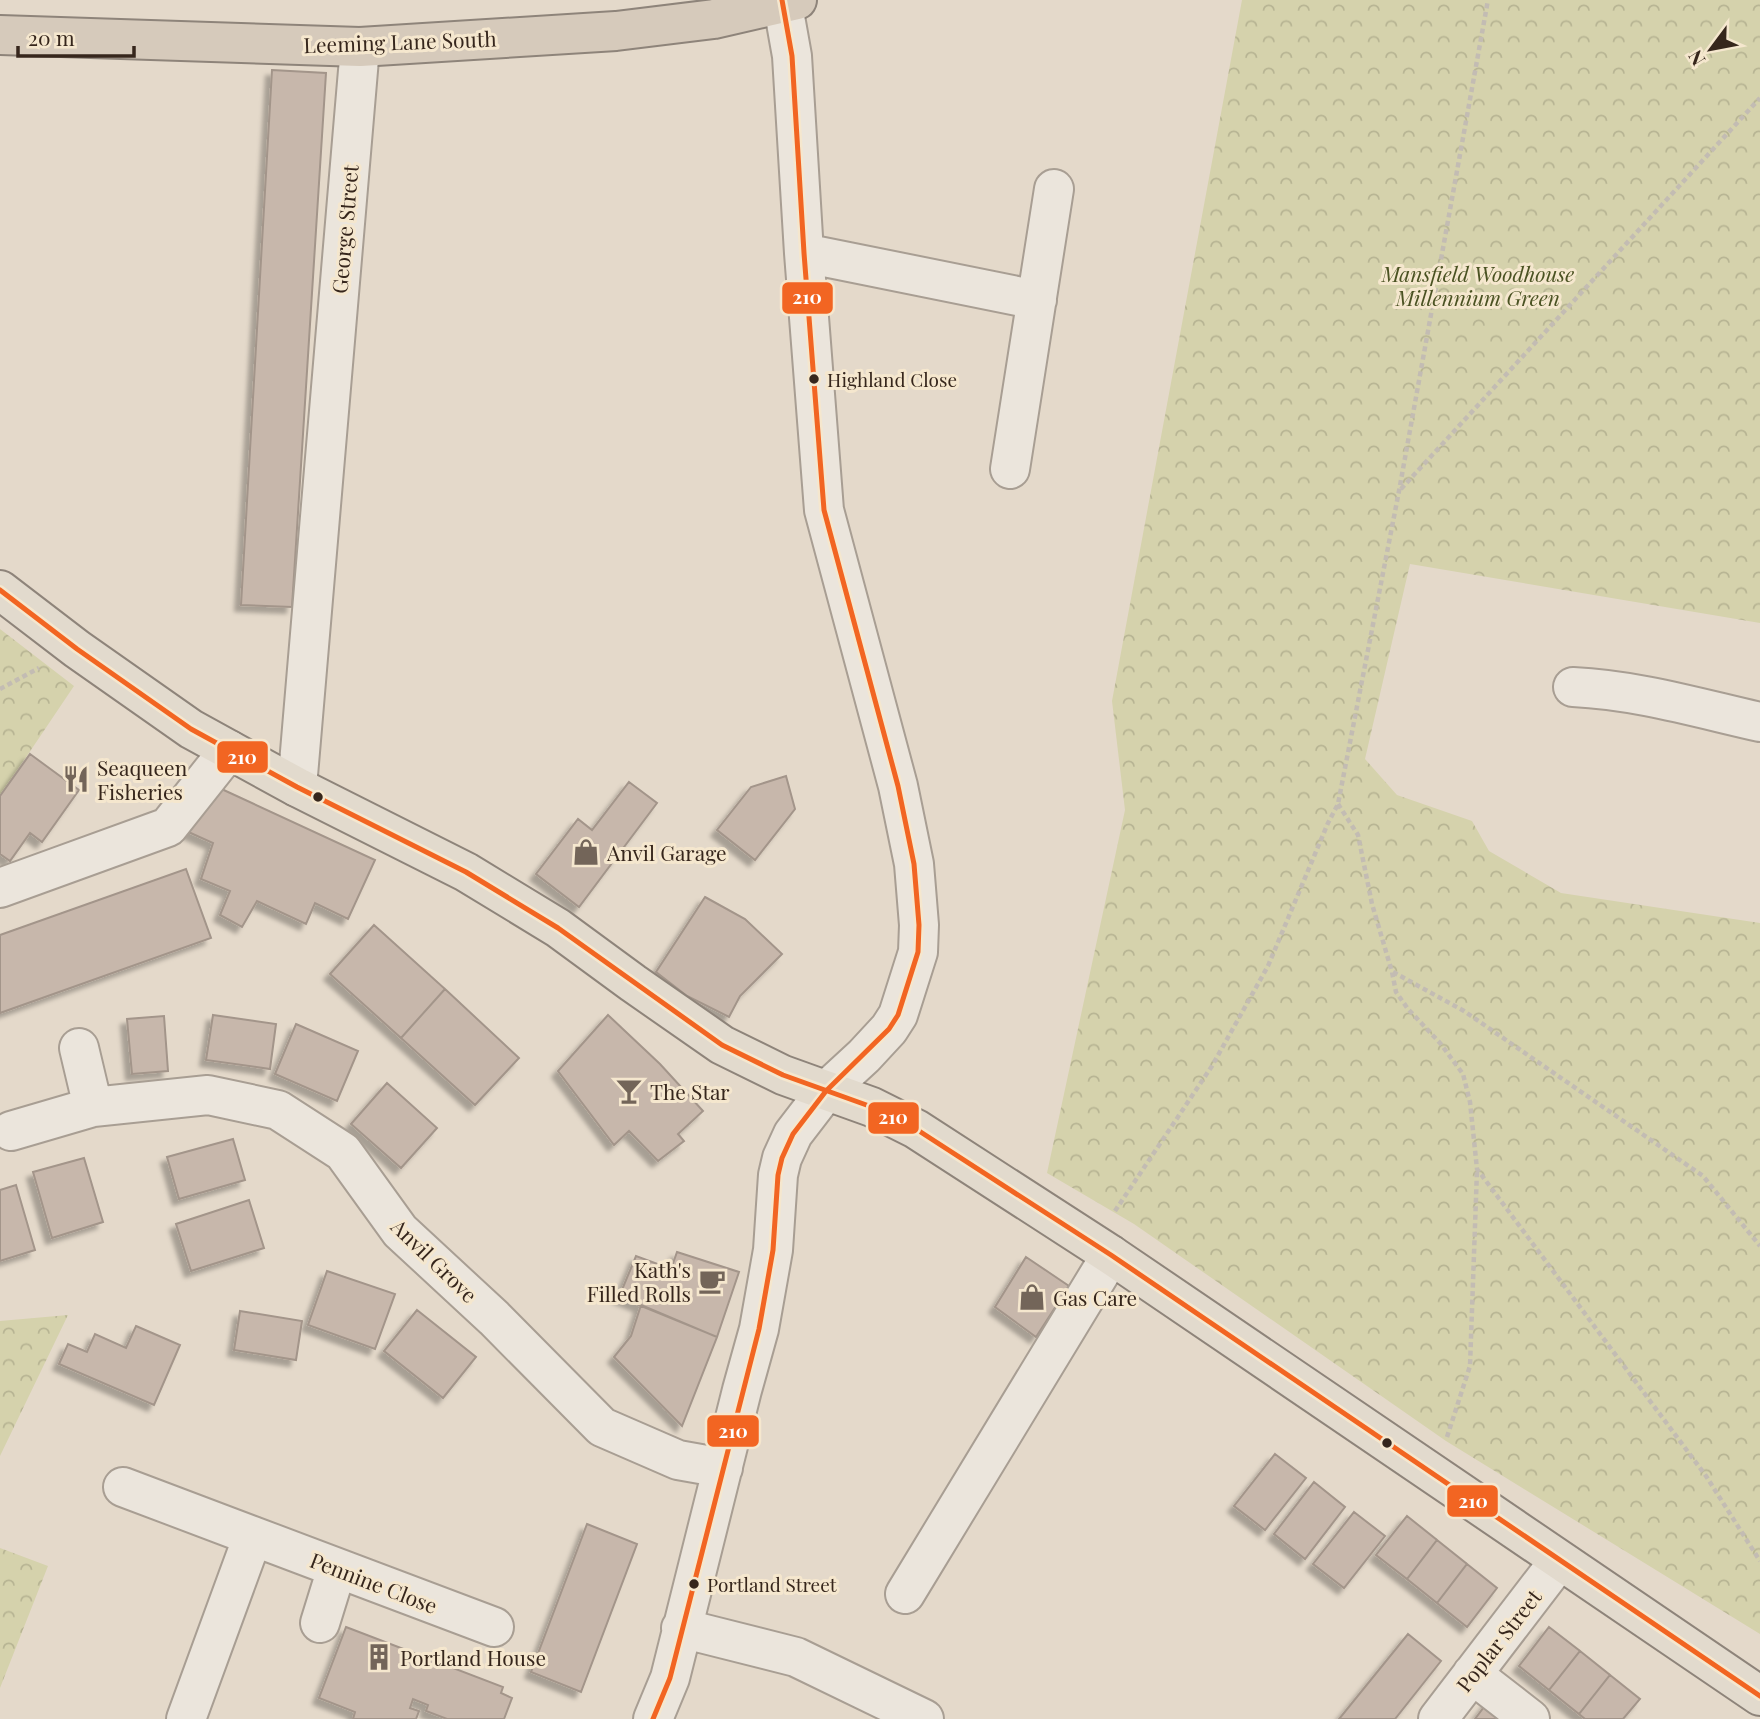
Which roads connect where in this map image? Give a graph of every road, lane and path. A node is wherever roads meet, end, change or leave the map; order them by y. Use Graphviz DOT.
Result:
graph roads {
  1 [pos="1488,0"];
  2 [pos="787,1"];
  3 [pos="0,35"];
  4 [pos="360,47"];
  5 [pos="1760,98"];
  6 [pos="1054,189"];
  7 [pos="804,253"];
  8 [pos="1037,300"];
  9 [pos="1010,469"];
  10 [pos="1399,491"];
  11 [pos="0,590"];
  12 [pos="1573,687"];
  13 [pos="1760,722"];
  14 [pos="229,750"];
  15 [pos="298,787"];
  16 [pos="1338,804"];
  17 [pos="0,888"];
  18 [pos="1392,972"];
  19 [pos="79,1048"];
  20 [pos="826,1091"];
  21 [pos="93,1107"];
  22 [pos="11,1131"];
  23 [pos="1477,1169"];
  24 [pos="1123,1199"];
  25 [pos="1760,1246"];
  26 [pos="1111,1255"];
  27 [pos="723,1468"];
  28 [pos="1428,1471"];
  29 [pos="122,1487"];
  30 [pos="253,1536"];
  31 [pos="1559,1561"];
  32 [pos="1760,1561"];
  33 [pos="337,1568"];
  34 [pos="905,1594"];
  35 [pos="320,1623"];
  36 [pos="494,1627"];
  37 [pos="681,1628"];
  38 [pos="1472,1674"];
  39 [pos="1760,1696"];
  40 [pos="186,1719"];
  41 [pos="653,1719"];
  42 [pos="924,1719"];
  43 [pos="1438,1719"];
  44 [pos="1530,1719"];
  1 -- 10 [label="path"];
  2 -- 4 [label="highway, Leeming Lane South"];
  2 -- 7 [label="street"];
  3 -- 4 [label="highway, Leeming Lane South"];
  4 -- 15 [label="street, George Street"];
  5 -- 10 [label="path"];
  6 -- 8 [label="street"];
  7 -- 8 [label="street"];
  7 -- 20 [label="street"];
  8 -- 9 [label="street"];
  10 -- 16 [label="path"];
  11 -- 14 [label="main road"];
  12 -- 13 [label="street"];
  14 -- 15 [label="main road"];
  14 -- 17 [label="street"];
  15 -- 20 [label="main road"];
  16 -- 18 [label="path"];
  16 -- 24 [label="path"];
  18 -- 23 [label="path"];
  18 -- 25 [label="path"];
  19 -- 21 [label="street"];
  20 -- 26 [label="main road"];
  20 -- 27 [label="street"];
  21 -- 22 [label="street, Anvil Grove"];
  21 -- 27 [label="street, Anvil Grove"];
  23 -- 28 [label="path"];
  23 -- 32 [label="path"];
  26 -- 28 [label="main road"];
  26 -- 34 [label="street"];
  27 -- 37 [label="street"];
  28 -- 31 [label="main road"];
  29 -- 30 [label="street, Pennine Close"];
  30 -- 33 [label="street, Pennine Close"];
  30 -- 40 [label="street"];
  31 -- 38 [label="street, Poplar Street"];
  31 -- 39 [label="main road"];
  33 -- 35 [label="street"];
  33 -- 36 [label="street, Pennine Close"];
  37 -- 41 [label="street"];
  37 -- 42 [label="street"];
  38 -- 43 [label="street, Poplar Street"];
  38 -- 44 [label="street"];
}
